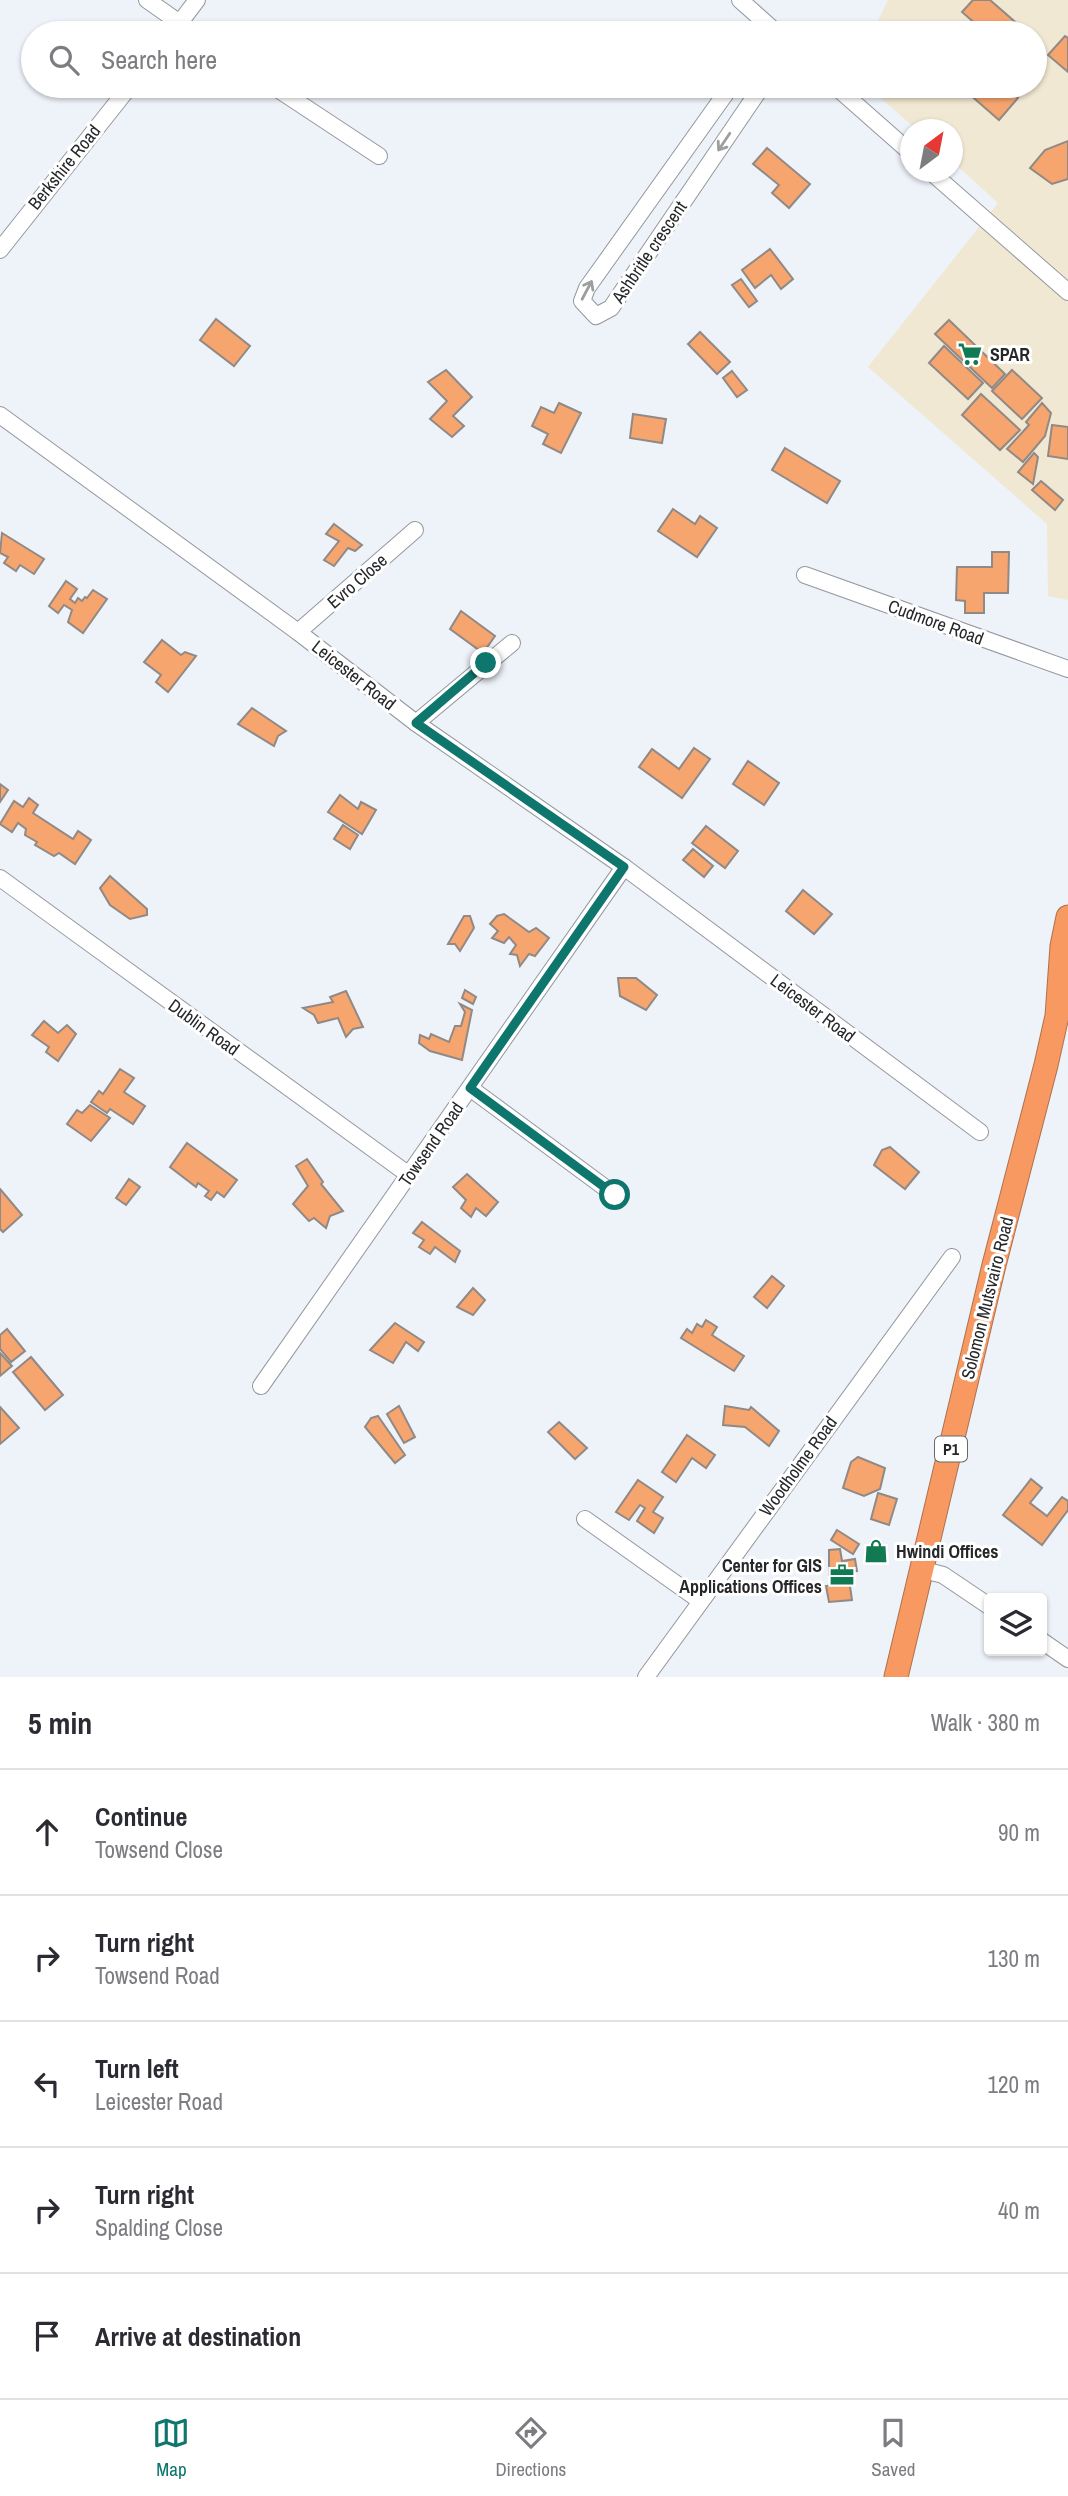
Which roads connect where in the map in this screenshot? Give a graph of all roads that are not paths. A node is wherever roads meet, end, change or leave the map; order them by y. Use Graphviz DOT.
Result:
graph roads {
  1 [pos="147,0"];
  2 [pos="197,0"];
  3 [pos="740,0"];
  4 [pos="168,21"];
  5 [pos="182,21"];
  6 [pos="762,21"];
  7 [pos="120,98"];
  8 [pos="291,98"];
  9 [pos="722,98"];
  10 [pos="754,98"];
  11 [pos="849,98"];
  12 [pos="900,143"];
  13 [pos="379,156"];
  14 [pos="942,182"];
  15 [pos="0,250"];
  16 [pos="1068,292"];
  17 [pos="0,415"];
  18 [pos="415,530"];
  19 [pos="805,575"];
  20 [pos="298,632"];
  21 [pos="512,643"];
  22 [pos="1068,669"];
  23 [pos="416,723"];
  24 [pos="624,867"];
  25 [pos="0,878"];
  26 [pos="1068,917"];
  27 [pos="1068,993"];
  28 [pos="1057,1016"];
  29 [pos="470,1088"];
  30 [pos="980,1132"];
  31 [pos="409,1175"];
  32 [pos="615,1195"];
  33 [pos="952,1257"];
  34 [pos="261,1387"];
  35 [pos="585,1519"];
  36 [pos="924,1570"];
  37 [pos="699,1601"];
  38 [pos="984,1603"];
  39 [pos="1047,1644"];
  40 [pos="1068,1659"];
  41 [pos="646,1677"];
  42 [pos="897,1677"];
  1 -- 4 [label="street"];
  2 -- 5 [label="street"];
  3 -- 6 [label="street"];
  7 -- 15 [label="street, Berkshire Road"];
  8 -- 13 [label="street"];
  10 -- 9 [label="street, Ashbritle crescent, one-way"];
  11 -- 12 [label="street"];
  14 -- 16 [label="street"];
  17 -- 20 [label="street, Leicester Road"];
  18 -- 20 [label="street, Evro Close"];
  19 -- 22 [label="street, Cudmore Road"];
  20 -- 23 [label="street, Leicester Road"];
  21 -- 23 [label="street"];
  23 -- 24 [label="street, Leicester Road"];
  24 -- 29 [label="street, Towsend Road"];
  24 -- 30 [label="street, Leicester Road"];
  25 -- 31 [label="street, Dublin Road"];
  26 -- 28 [label="highway, Solomon Mutsvairo Road / P1"];
  27 -- 28 [label="highway, P1"];
  28 -- 36 [label="highway, Solomon Mutsvairo Road / P1"];
  29 -- 31 [label="street, Towsend Road"];
  29 -- 32 [label="street"];
  31 -- 34 [label="street, Towsend Road"];
  33 -- 37 [label="street, Woodholme Road"];
  35 -- 37 [label="street"];
  36 -- 38 [label="street"];
  36 -- 42 [label="highway, Solomon Mutsvairo Road / P1"];
  37 -- 41 [label="street, Woodholme Road"];
  39 -- 40 [label="street"];
}
